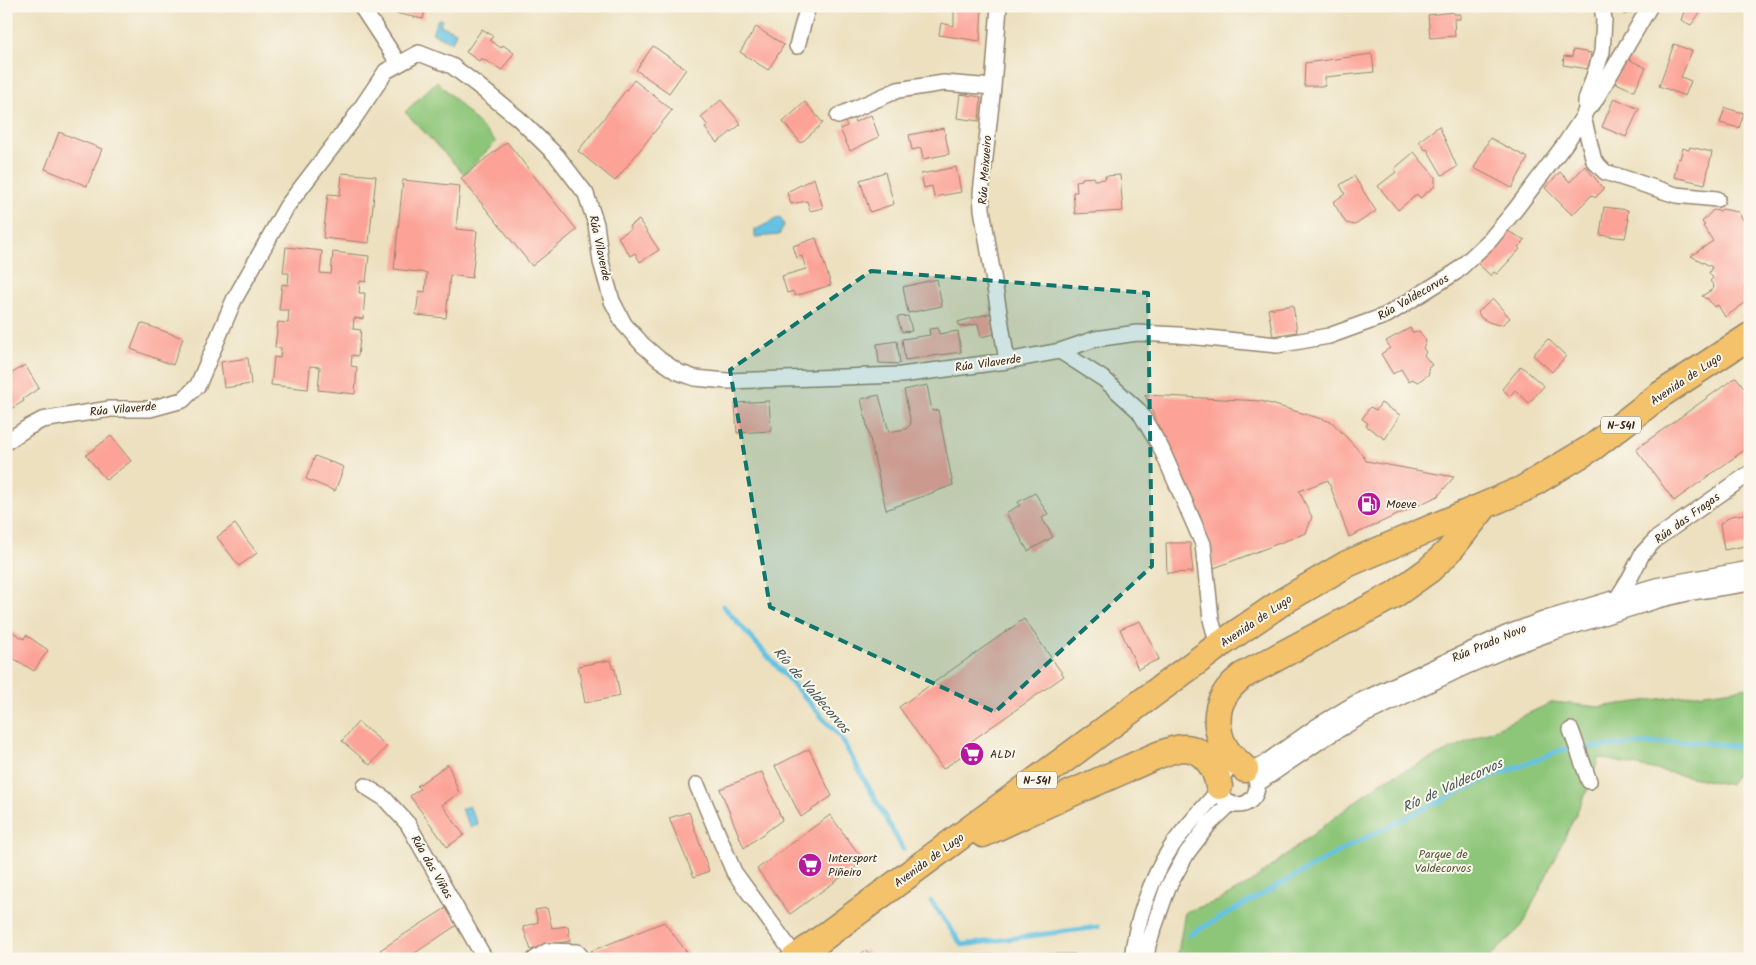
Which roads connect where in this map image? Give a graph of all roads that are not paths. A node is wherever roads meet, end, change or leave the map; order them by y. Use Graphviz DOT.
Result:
graph roads {
  1 [pos="361,6"];
  2 [pos="808,6"];
  3 [pos="999,6"];
  4 [pos="1602,6"];
  5 [pos="1650,6"];
  6 [pos="797,46"];
  7 [pos="399,64"];
  8 [pos="993,87"];
  9 [pos="1584,113"];
  10 [pos="838,116"];
  11 [pos="1717,200"];
  12 [pos="1750,336"];
  13 [pos="1060,351"];
  14 [pos="1007,361"];
  15 [pos="6,442"];
  16 [pos="1750,473"];
  17 [pos="1486,505"];
  18 [pos="1750,569"];
  19 [pos="1750,583"];
  20 [pos="1618,597"];
  21 [pos="1218,646"];
  22 [pos="1572,730"];
  23 [pos="1251,775"];
  24 [pos="1590,781"];
  25 [pos="697,785"];
  26 [pos="366,786"];
  27 [pos="1223,793"];
  28 [pos="930,858"];
  29 [pos="799,957"];
  30 [pos="485,959"];
  31 [pos="535,959"];
  32 [pos="583,959"];
  33 [pos="1132,959"];
  34 [pos="1146,959"];
  1 -- 7 [label="street"];
  2 -- 6 [label="street"];
  3 -- 8 [label="street, Rúa Meixueiro"];
  4 -- 9 [label="street, Rúa Valdecorvos"];
  5 -- 9 [label="street"];
  7 -- 14 [label="street, Rúa Vilaverde"];
  7 -- 15 [label="street, Rúa Vilaverde"];
  8 -- 10 [label="street"];
  8 -- 14 [label="street, Rúa Meixueiro"];
  9 -- 11 [label="street"];
  9 -- 13 [label="street, Rúa Valdecorvos"];
  12 -- 17 [label="highway, Avenida de Lugo / N-541"];
  13 -- 14 [label="street, Rúa Vilaverde"];
  13 -- 21 [label="street"];
  16 -- 20 [label="street, Rúa das Fragas"];
  17 -- 21 [label="highway, Avenida de Lugo / N-541"];
  17 -- 23 [label="highway"];
  18 -- 20 [label="street, Rúa Prado Novo"];
  19 -- 23 [label="street, Rúa Prado Novo"];
  20 -- 23 [label="street, Rúa Prado Novo"];
  21 -- 28 [label="highway, Avenida de Lugo / N-541"];
  22 -- 24 [label="street"];
  23 -- 27 [label="street"];
  23 -- 27 [label="street"];
  25 -- 29 [label="street"];
  26 -- 30 [label="street, Rúa das Viñas"];
  27 -- 28 [label="highway"];
  27 -- 33 [label="street"];
  27 -- 34 [label="street"];
  28 -- 29 [label="highway, Avenida de Lugo / N-541"];
  31 -- 32 [label="street"];
}
